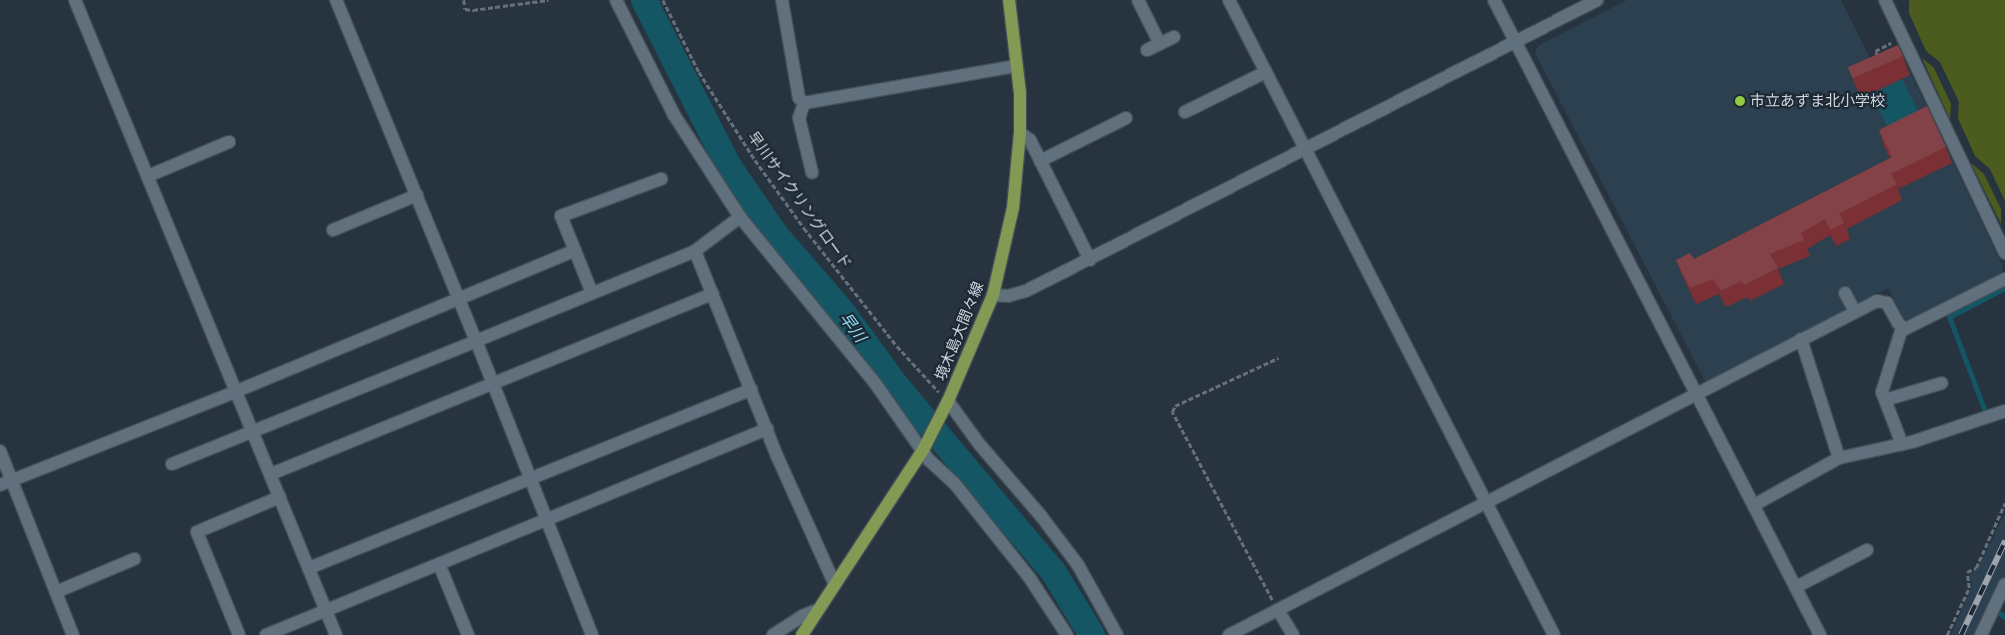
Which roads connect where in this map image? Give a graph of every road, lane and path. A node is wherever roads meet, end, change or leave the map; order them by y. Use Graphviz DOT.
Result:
graph roads {
  1 [pos="75,0"];
  2 [pos="336,0"];
  3 [pos="464,0"];
  4 [pos="548,0"];
  5 [pos="616,0"];
  6 [pos="663,0"];
  7 [pos="782,0"];
  8 [pos="1009,0"];
  9 [pos="1138,0"];
  10 [pos="1229,0"];
  11 [pos="1494,0"];
  12 [pos="1597,0"];
  13 [pos="1885,0"];
  14 [pos="1174,37"];
  15 [pos="1515,42"];
  16 [pos="1160,44"];
  17 [pos="1902,44"];
  18 [pos="1147,50"];
  19 [pos="1880,60"];
  20 [pos="1018,66"];
  21 [pos="1266,72"];
  22 [pos="804,103"];
  23 [pos="1185,112"];
  24 [pos="1126,118"];
  25 [pos="1020,133"];
  26 [pos="229,142"];
  27 [pos="1304,150"];
  28 [pos="1040,160"];
  29 [pos="812,172"];
  30 [pos="148,176"];
  31 [pos="661,179"];
  32 [pos="417,195"];
  33 [pos="740,217"];
  34 [pos="333,230"];
  35 [pos="575,250"];
  36 [pos="695,251"];
  37 [pos="2005,253"];
  38 [pos="1090,260"];
  39 [pos="2005,279"];
  40 [pos="592,293"];
  41 [pos="1845,293"];
  42 [pos="713,294"];
  43 [pos="993,295"];
  44 [pos="458,297"];
  45 [pos="1855,312"];
  46 [pos="1902,328"];
  47 [pos="1801,339"];
  48 [pos="476,341"];
  49 [pos="1278,358"];
  50 [pos="494,383"];
  51 [pos="1942,383"];
  52 [pos="751,389"];
  53 [pos="237,391"];
  54 [pos="1695,395"];
  55 [pos="1885,400"];
  56 [pos="946,401"];
  57 [pos="2005,411"];
  58 [pos="767,429"];
  59 [pos="254,432"];
  60 [pos="1902,444"];
  61 [pos="925,446"];
  62 [pos="0,451"];
  63 [pos="1839,458"];
  64 [pos="172,464"];
  65 [pos="271,474"];
  66 [pos="532,478"];
  67 [pos="6,483"];
  68 [pos="280,497"];
  69 [pos="1486,502"];
  70 [pos="2005,503"];
  71 [pos="1754,505"];
  72 [pos="548,519"];
  73 [pos="1867,550"];
  74 [pos="134,559"];
  75 [pos="439,564"];
  76 [pos="309,568"];
  77 [pos="2005,584"];
  78 [pos="835,585"];
  79 [pos="1796,587"];
  80 [pos="56,592"];
  81 [pos="2000,606"];
  82 [pos="819,609"];
  83 [pos="326,610"];
  84 [pos="1278,610"];
  85 [pos="73,635"];
  86 [pos="239,635"];
  87 [pos="266,635"];
  88 [pos="336,635"];
  89 [pos="468,635"];
  90 [pos="592,635"];
  91 [pos="773,635"];
  92 [pos="802,635"];
  93 [pos="1066,635"];
  94 [pos="1117,635"];
  95 [pos="1229,635"];
  96 [pos="1293,635"];
  97 [pos="1554,635"];
  98 [pos="1820,635"];
  99 [pos="1947,635"];
  100 [pos="1981,635"];
  1 -- 30 [label="street"];
  2 -- 32 [label="street"];
  3 -- 4 [label="path"];
  5 -- 33 [label="street"];
  6 -- 56 [label="path, 早川サイクリングロード"];
  7 -- 22 [label="street"];
  8 -- 20 [label="main road, 境木島大間々線"];
  9 -- 16 [label="street"];
  10 -- 21 [label="street"];
  11 -- 15 [label="street"];
  12 -- 15 [label="street"];
  13 -- 17 [label="street"];
  14 -- 16 [label="street"];
  15 -- 27 [label="street"];
  15 -- 54 [label="street"];
  16 -- 18 [label="street"];
  17 -- 19 [label="street"];
  17 -- 19 [label="path"];
  17 -- 37 [label="street"];
  20 -- 22 [label="street"];
  20 -- 25 [label="main road, 境木島大間々線"];
  21 -- 23 [label="street"];
  21 -- 27 [label="street"];
  22 -- 29 [label="street"];
  24 -- 28 [label="street"];
  25 -- 28 [label="street"];
  25 -- 43 [label="main road, 境木島大間々線"];
  26 -- 30 [label="street"];
  27 -- 38 [label="street"];
  27 -- 69 [label="street"];
  28 -- 38 [label="street"];
  30 -- 53 [label="street"];
  31 -- 35 [label="street"];
  32 -- 34 [label="street"];
  32 -- 44 [label="street"];
  33 -- 36 [label="street"];
  33 -- 61 [label="street"];
  35 -- 40 [label="street"];
  35 -- 44 [label="street"];
  36 -- 40 [label="street"];
  36 -- 42 [label="street"];
  38 -- 43 [label="street"];
  39 -- 46 [label="street"];
  40 -- 48 [label="street"];
  41 -- 45 [label="street"];
  42 -- 50 [label="street"];
  42 -- 52 [label="street"];
  43 -- 56 [label="main road, 境木島大間々線"];
  44 -- 48 [label="street"];
  44 -- 53 [label="street"];
  45 -- 46 [label="street"];
  45 -- 47 [label="street"];
  46 -- 55 [label="street"];
  47 -- 54 [label="street"];
  47 -- 63 [label="street"];
  48 -- 50 [label="street"];
  48 -- 59 [label="street"];
  49 -- 84 [label="path"];
  50 -- 65 [label="street"];
  50 -- 66 [label="street"];
  51 -- 55 [label="street"];
  52 -- 58 [label="street"];
  52 -- 66 [label="street"];
  53 -- 59 [label="street"];
  53 -- 67 [label="street"];
  54 -- 69 [label="street"];
  54 -- 71 [label="street"];
  55 -- 60 [label="street"];
  56 -- 61 [label="main road, 境木島大間々線"];
  56 -- 94 [label="street"];
  57 -- 60 [label="street"];
  58 -- 72 [label="street"];
  58 -- 78 [label="street"];
  59 -- 64 [label="street"];
  59 -- 65 [label="street"];
  60 -- 63 [label="street"];
  61 -- 78 [label="main road, 境木島大間々線"];
  61 -- 93 [label="street"];
  62 -- 67 [label="street"];
  63 -- 71 [label="street"];
  65 -- 68 [label="street"];
  66 -- 72 [label="street"];
  66 -- 76 [label="street"];
  67 -- 80 [label="street"];
  68 -- 76 [label="street"];
  68 -- 86 [label="street"];
  69 -- 84 [label="street"];
  69 -- 97 [label="street"];
  70 -- 99 [label="path"];
  71 -- 79 [label="street"];
  72 -- 75 [label="street"];
  72 -- 90 [label="street"];
  73 -- 79 [label="street"];
  74 -- 80 [label="street"];
  75 -- 83 [label="street"];
  75 -- 89 [label="street"];
  76 -- 83 [label="street"];
  77 -- 81 [label="street"];
  78 -- 82 [label="main road, 境木島大間々線"];
  79 -- 98 [label="street"];
  80 -- 85 [label="street"];
  81 -- 100 [label="street"];
  82 -- 91 [label="street"];
  82 -- 92 [label="main road, 境木島大間々線"];
  83 -- 87 [label="street"];
  83 -- 88 [label="street"];
  84 -- 95 [label="street"];
  84 -- 96 [label="street"];
}
